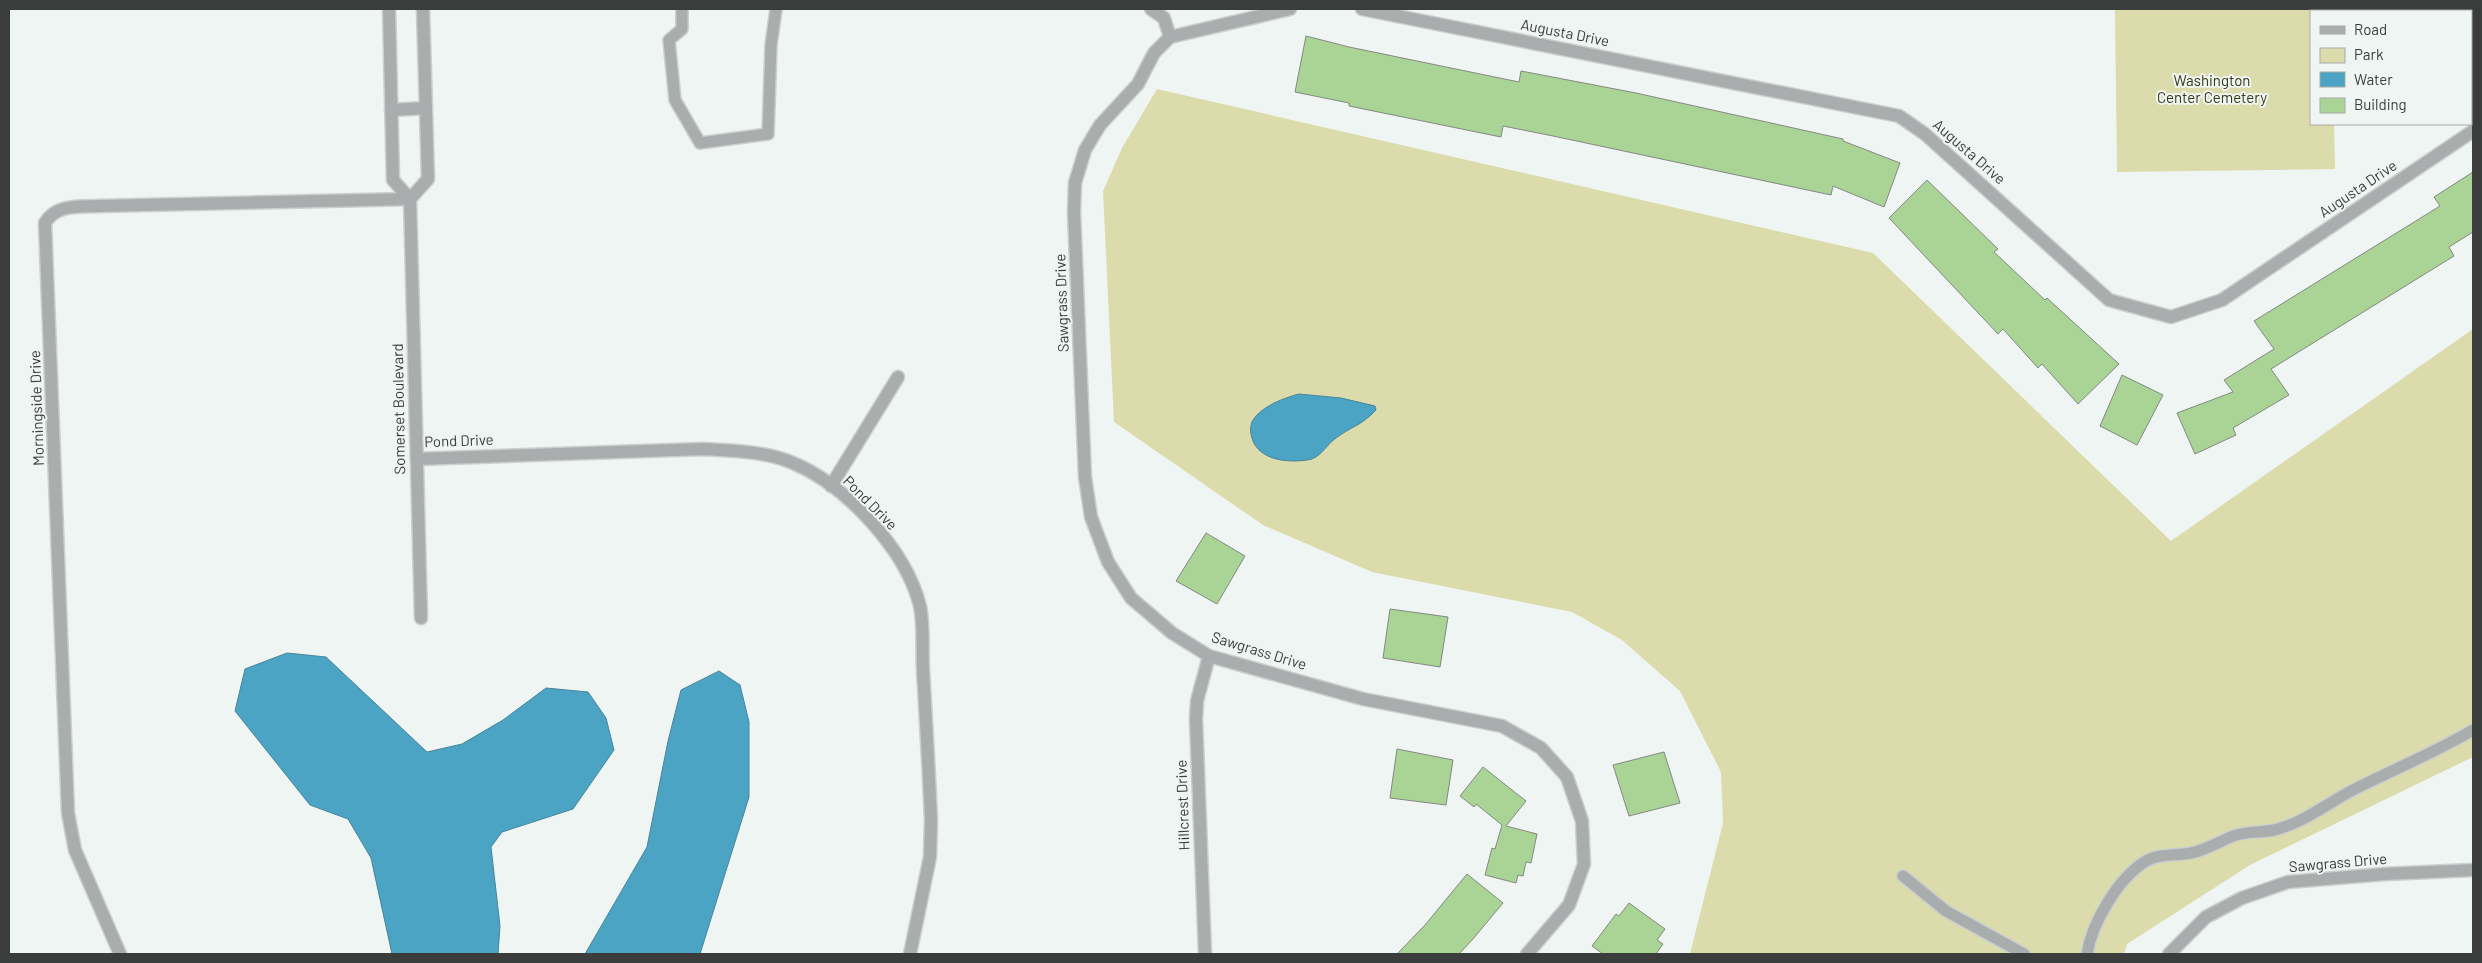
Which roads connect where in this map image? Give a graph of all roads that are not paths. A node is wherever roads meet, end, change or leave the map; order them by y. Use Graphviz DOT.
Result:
graph roads {
  1 [pos="389,9"];
  2 [pos="423,9"];
  3 [pos="682,9"];
  4 [pos="776,9"];
  5 [pos="1151,9"];
  6 [pos="1290,9"];
  7 [pos="1362,9"];
  8 [pos="1167,13"];
  9 [pos="1170,37"];
  10 [pos="426,108"];
  11 [pos="391,110"];
  12 [pos="2473,131"];
  13 [pos="410,199"];
  14 [pos="898,377"];
  15 [pos="417,459"];
  16 [pos="831,486"];
  17 [pos="421,618"];
  18 [pos="1209,656"];
  19 [pos="2473,730"];
  20 [pos="2473,870"];
  21 [pos="1904,876"];
  22 [pos="120,954"];
  23 [pos="910,954"];
  24 [pos="1205,954"];
  25 [pos="1527,954"];
  26 [pos="2024,954"];
  27 [pos="2087,954"];
  28 [pos="2169,954"];
  1 -- 11 [label="street"];
  2 -- 10 [label="street"];
  3 -- 4 [label="lane"];
  5 -- 8 [label="street"];
  6 -- 9 [label="street"];
  7 -- 12 [label="street, Augusta Drive"];
  8 -- 9 [label="street"];
  9 -- 18 [label="street, Sawgrass Drive"];
  10 -- 11 [label="street"];
  10 -- 13 [label="street"];
  11 -- 13 [label="street"];
  13 -- 15 [label="street, Somerset Boulevard"];
  13 -- 22 [label="street, Morningside Drive"];
  14 -- 16 [label="street"];
  15 -- 16 [label="street, Pond Drive"];
  15 -- 17 [label="street, Somerset Boulevard"];
  16 -- 23 [label="street, Pond Drive"];
  18 -- 24 [label="street, Hillcrest Drive"];
  18 -- 25 [label="street, Sawgrass Drive"];
  19 -- 27 [label="lane"];
  20 -- 28 [label="street, Sawgrass Drive"];
  21 -- 26 [label="lane"];
}
